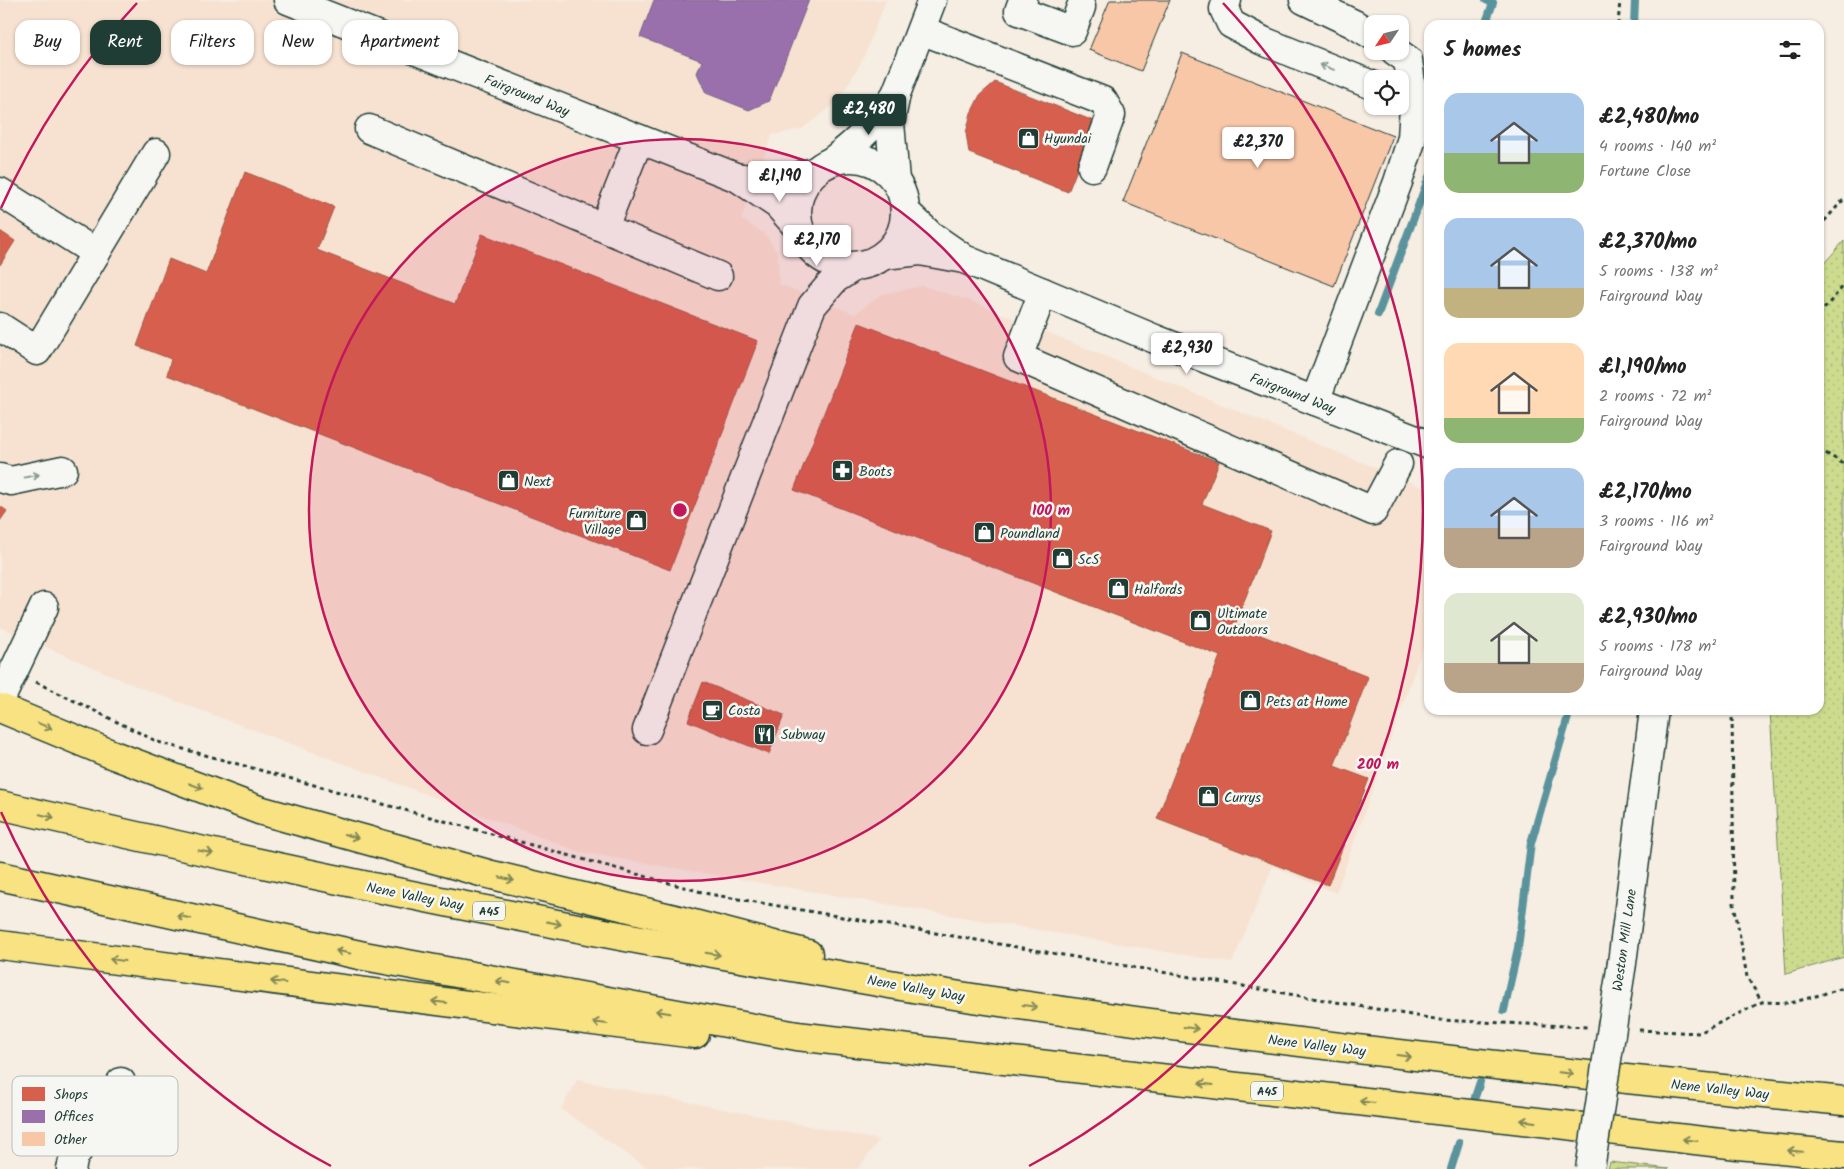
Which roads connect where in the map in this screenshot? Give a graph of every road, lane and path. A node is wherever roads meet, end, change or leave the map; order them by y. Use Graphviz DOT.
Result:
graph roads {
  1 [pos="288,0"];
  2 [pos="932,0"];
  3 [pos="1023,0"];
  4 [pos="1227,0"];
  5 [pos="1304,0"];
  6 [pos="1620,0"];
  7 [pos="1081,7"];
  8 [pos="1618,20"];
  9 [pos="921,30"];
  10 [pos="1364,30"];
  11 [pos="1364,82"];
  12 [pos="896,94"];
  13 [pos="1409,115"];
  14 [pos="369,129"];
  15 [pos="639,139"];
  16 [pos="156,153"];
  17 [pos="824,166"];
  18 [pos="1092,167"];
  19 [pos="738,178"];
  20 [pos="895,180"];
  21 [pos="0,192"];
  22 [pos="1844,199"];
  23 [pos="905,211"];
  24 [pos="1824,221"];
  25 [pos="604,227"];
  26 [pos="804,237"];
  27 [pos="96,253"];
  28 [pos="884,255"];
  29 [pos="964,259"];
  30 [pos="855,266"];
  31 [pos="718,276"];
  32 [pos="1844,285"];
  33 [pos="1043,292"];
  34 [pos="812,306"];
  35 [pos="1824,309"];
  36 [pos="0,327"];
  37 [pos="1315,401"];
  38 [pos="1424,443"];
  39 [pos="1824,452"];
  40 [pos="1398,464"];
  41 [pos="1844,464"];
  42 [pos="63,470"];
  43 [pos="0,478"];
  44 [pos="44,607"];
  45 [pos="14,671"];
  46 [pos="0,700"];
  47 [pos="0,708"];
  48 [pos="1653,715"];
  49 [pos="1732,715"];
  50 [pos="647,730"];
  51 [pos="0,805"];
  52 [pos="0,876"];
  53 [pos="0,945"];
  54 [pos="1844,988"];
  55 [pos="982,1000"];
  56 [pos="1762,1002"];
  57 [pos="1589,1028"];
  58 [pos="1629,1030"];
  59 [pos="797,1036"];
  60 [pos="1844,1101"];
  61 [pos="1844,1155"];
  62 [pos="75,1156"];
  63 [pos="72,1169"];
  64 [pos="1590,1169"];
  1 -- 15 [label="street, Fairground Way"];
  2 -- 9 [label="street"];
  3 -- 7 [label="street"];
  11 -- 4 [label="street, one-way"];
  5 -- 10 [label="street"];
  6 -- 8 [label="path"];
  9 -- 12 [label="street"];
  9 -- 18 [label="street"];
  12 -- 17 [label="street"];
  12 -- 20 [label="street"];
  13 -- 37 [label="street"];
  14 -- 25 [label="street"];
  15 -- 19 [label="street, Fairground Way"];
  15 -- 25 [label="street"];
  16 -- 27 [label="street"];
  17 -- 19 [label="street"];
  17 -- 20 [label="street"];
  17 -- 26 [label="street"];
  19 -- 26 [label="street"];
  20 -- 23 [label="street"];
  21 -- 27 [label="street"];
  22 -- 24 [label="path"];
  23 -- 28 [label="street"];
  23 -- 29 [label="street"];
  25 -- 31 [label="street"];
  26 -- 30 [label="street"];
  26 -- 34 [label="street"];
  27 -- 36 [label="street"];
  28 -- 29 [label="street"];
  28 -- 30 [label="street"];
  29 -- 33 [label="street, Fairground Way"];
  30 -- 34 [label="street"];
  32 -- 35 [label="path"];
  33 -- 37 [label="street, Fairground Way"];
  33 -- 40 [label="street"];
  34 -- 50 [label="street"];
  37 -- 38 [label="street, Fairground Way"];
  39 -- 41 [label="path"];
  43 -- 42 [label="street, one-way"];
  44 -- 45 [label="street"];
  45 -- 46 [label="street"];
  45 -- 57 [label="path"];
  47 -- 55 [label="highway, one-way"];
  48 -- 64 [label="street, Weston Mill Lane, bridge"];
  49 -- 56 [label="path"];
  51 -- 55 [label="highway, Nene Valley Way / A45, one-way"];
  59 -- 52 [label="highway, A45, one-way"];
  59 -- 53 [label="highway, one-way"];
  54 -- 56 [label="path"];
  55 -- 60 [label="highway, Nene Valley Way / A45, one-way"];
  56 -- 58 [label="path"];
  61 -- 59 [label="highway, A45, one-way"];
  62 -- 63 [label="street"];
}
